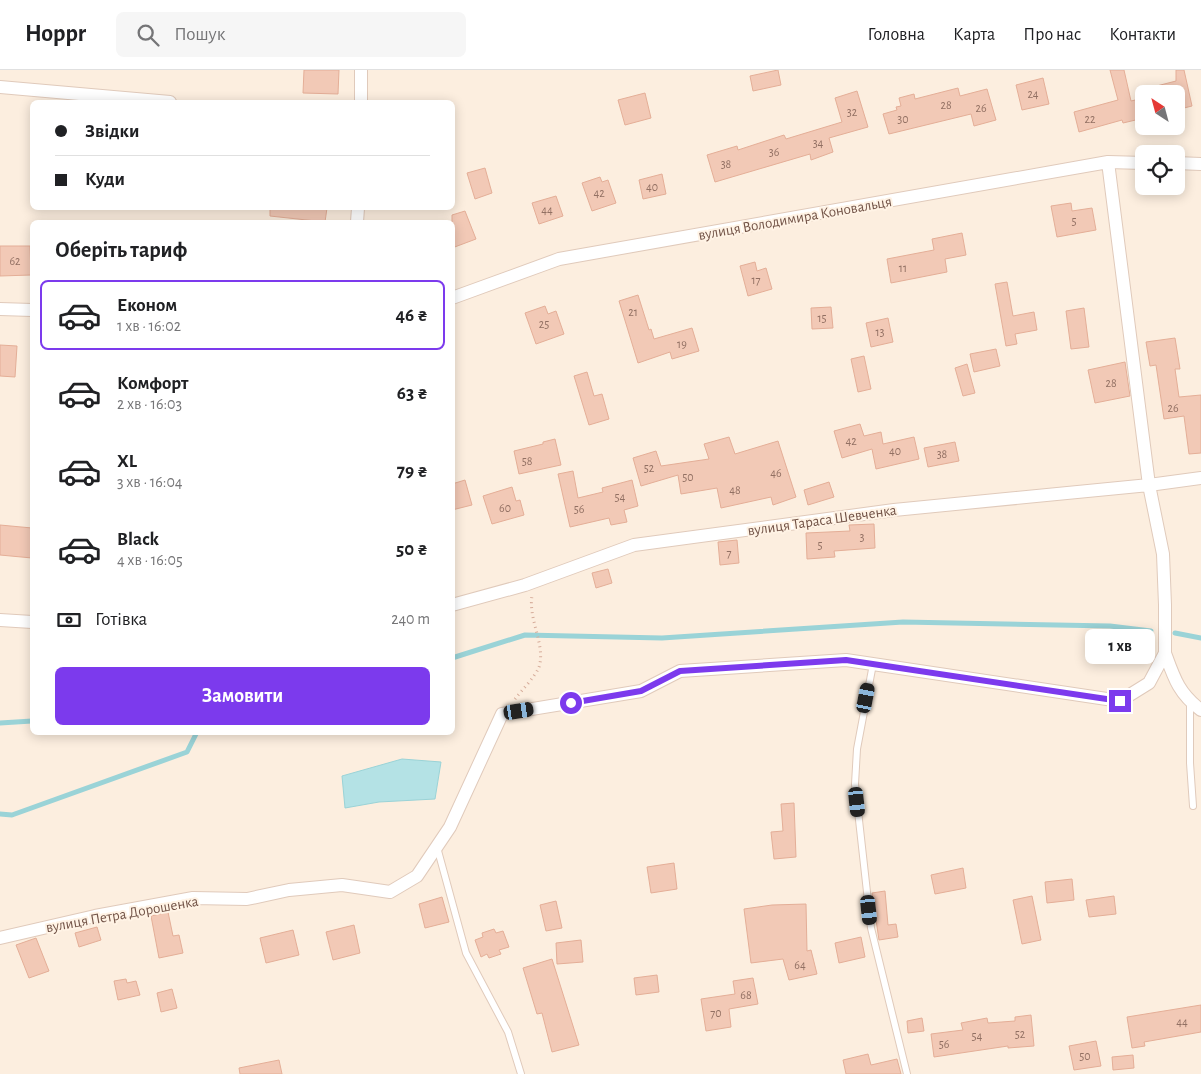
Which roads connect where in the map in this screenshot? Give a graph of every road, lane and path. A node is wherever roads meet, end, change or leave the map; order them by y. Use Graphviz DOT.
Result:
graph roads {
  1 [pos="361,70"];
  2 [pos="0,87"];
  3 [pos="147,100"];
  4 [pos="361,100"];
  5 [pos="1108,162"];
  6 [pos="1135,163"];
  7 [pos="1185,164"];
  8 [pos="1201,164"];
  9 [pos="455,297"];
  10 [pos="0,309"];
  11 [pos="30,310"];
  12 [pos="1201,478"];
  13 [pos="1150,485"];
  14 [pos="535,581"];
  15 [pos="455,604"];
  16 [pos="0,620"];
  17 [pos="30,622"];
  18 [pos="1165,653"];
  19 [pos="873,664"];
  20 [pos="1190,702"];
  21 [pos="1201,710"];
  22 [pos="502,714"];
  23 [pos="1193,806"];
  24 [pos="437,846"];
  25 [pos="0,938"];
  26 [pos="521,1074"];
  27 [pos="907,1074"];
  1 -- 4 [label="street"];
  2 -- 3 [label="street"];
  5 -- 6 [label="street, вулиця Володимира Коновальця"];
  5 -- 9 [label="street, вулиця Володимира Коновальця"];
  5 -- 13 [label="street"];
  7 -- 8 [label="street"];
  10 -- 11 [label="street"];
  12 -- 13 [label="street, вулиця Тараса Шевченка"];
  13 -- 14 [label="street, вулиця Тараса Шевченка"];
  13 -- 18 [label="street"];
  14 -- 15 [label="street, вулиця Тараса Шевченка"];
  14 -- 22 [label="path"];
  16 -- 17 [label="street"];
  18 -- 19 [label="street"];
  18 -- 20 [label="street"];
  19 -- 22 [label="street"];
  19 -- 27 [label="lane"];
  20 -- 21 [label="street"];
  20 -- 23 [label="lane"];
  22 -- 24 [label="street, вулиця Петра Дорошенка"];
  24 -- 25 [label="street, вулиця Петра Дорошенка"];
  24 -- 26 [label="lane"];
}
